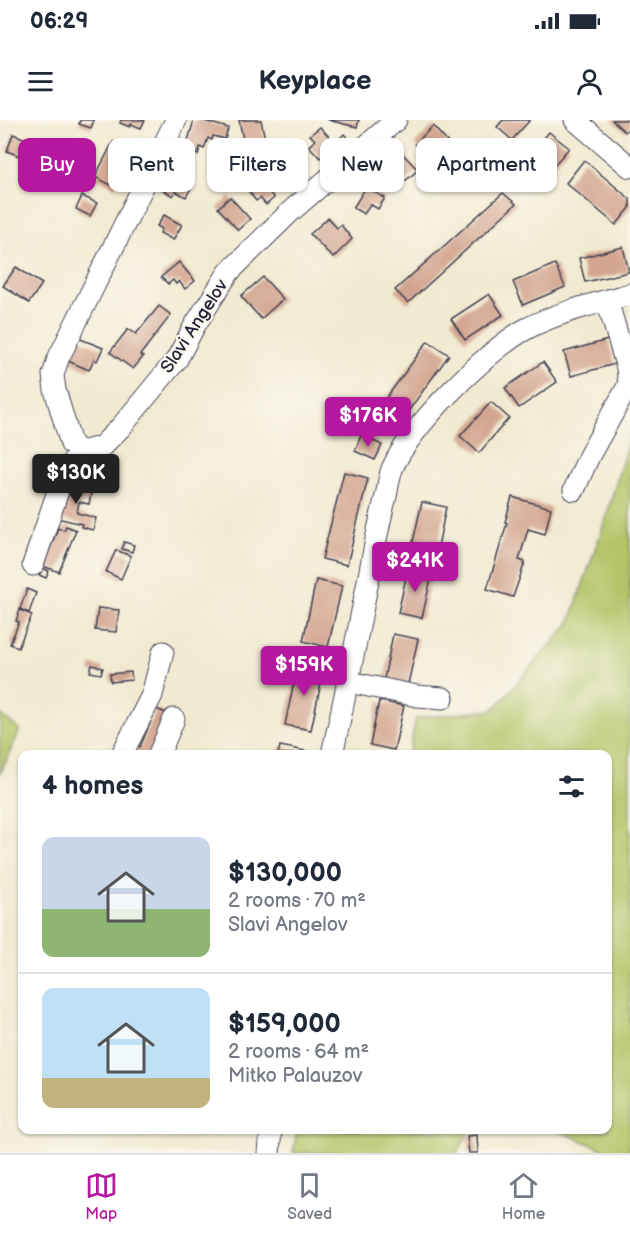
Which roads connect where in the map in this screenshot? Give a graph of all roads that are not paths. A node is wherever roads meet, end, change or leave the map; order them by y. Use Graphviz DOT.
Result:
graph roads {
  1 [pos="176,120"];
  2 [pos="396,120"];
  3 [pos="575,120"];
  4 [pos="630,167"];
  5 [pos="630,294"];
  6 [pos="607,300"];
  7 [pos="80,452"];
  8 [pos="574,490"];
  9 [pos="33,565"];
  10 [pos="163,652"];
  11 [pos="349,682"];
  12 [pos="443,698"];
  13 [pos="174,719"];
  14 [pos="125,750"];
  15 [pos="161,750"];
  16 [pos="333,750"];
  17 [pos="271,1134"];
  18 [pos="269,1153"];
  1 -- 7 [label="street"];
  2 -- 7 [label="street, Slavi Angelov"];
  3 -- 4 [label="street"];
  5 -- 6 [label="street"];
  6 -- 8 [label="street"];
  6 -- 11 [label="street"];
  7 -- 9 [label="street"];
  10 -- 14 [label="street"];
  11 -- 12 [label="street"];
  11 -- 16 [label="street"];
  13 -- 15 [label="street"];
  17 -- 18 [label="street"];
}
